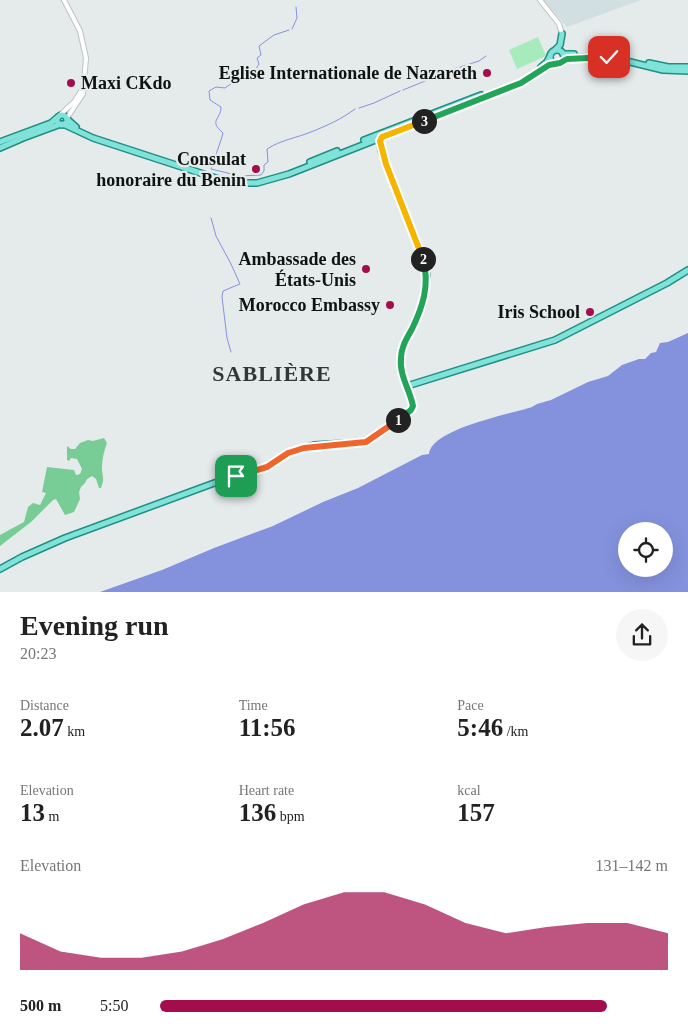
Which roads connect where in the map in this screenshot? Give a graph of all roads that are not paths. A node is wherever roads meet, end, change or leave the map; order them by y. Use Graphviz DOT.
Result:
graph roads {
  1 [pos="64,0"];
  2 [pos="540,0"];
  3 [pos="562,34"];
  4 [pos="555,50"];
  5 [pos="563,53"];
  6 [pos="550,56"];
  7 [pos="563,61"];
  8 [pos="555,64"];
  9 [pos="688,69"];
  10 [pos="84,86"];
  11 [pos="59,116"];
  12 [pos="67,118"];
  13 [pos="62,124"];
  14 [pos="382,137"];
  15 [pos="372,141"];
  16 [pos="0,142"];
  17 [pos="380,146"];
  18 [pos="0,148"];
  19 [pos="688,270"];
  20 [pos="407,386"];
  21 [pos="0,569"];
  1 -- 10 [label="street"];
  2 -- 3 [label="street"];
  3 -- 4 [label="main road"];
  3 -- 5 [label="main road"];
  4 -- 5 [label="main road"];
  4 -- 6 [label="main road"];
  5 -- 7 [label="main road"];
  5 -- 9 [label="main road"];
  6 -- 8 [label="main road"];
  6 -- 12 [label="main road"];
  7 -- 8 [label="main road"];
  7 -- 9 [label="main road"];
  8 -- 14 [label="main road"];
  10 -- 11 [label="street"];
  10 -- 12 [label="street"];
  11 -- 12 [label="main road"];
  11 -- 13 [label="main road"];
  11 -- 16 [label="main road"];
  12 -- 13 [label="main road"];
  13 -- 15 [label="main road"];
  13 -- 18 [label="main road"];
  14 -- 15 [label="main road"];
  14 -- 17 [label="main road"];
  15 -- 17 [label="main road"];
  17 -- 20 [label="main road"];
  19 -- 20 [label="main road"];
  20 -- 21 [label="main road"];
}
